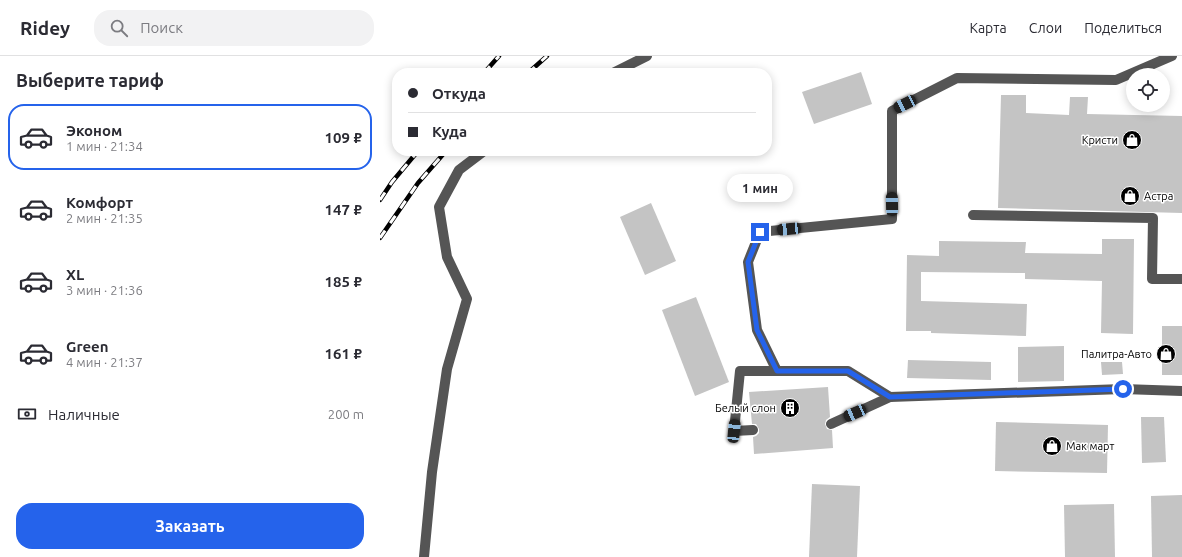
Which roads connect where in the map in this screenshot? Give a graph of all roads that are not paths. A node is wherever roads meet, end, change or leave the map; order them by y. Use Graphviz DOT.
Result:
graph roads {
  1 [pos="648,56"];
  2 [pos="1172,56"];
  3 [pos="623,68"];
  4 [pos="477,156"];
  5 [pos="973,214"];
  6 [pos="1182,279"];
  7 [pos="777,371"];
  8 [pos="1182,391"];
  9 [pos="890,397"];
  10 [pos="831,424"];
  11 [pos="753,430"];
  12 [pos="424,557"];
  1 -- 3 [label="lane"];
  2 -- 7 [label="lane"];
  4 -- 12 [label="lane"];
  5 -- 6 [label="lane"];
  7 -- 9 [label="lane"];
  7 -- 11 [label="lane"];
  8 -- 9 [label="lane"];
  9 -- 10 [label="lane"];
}
